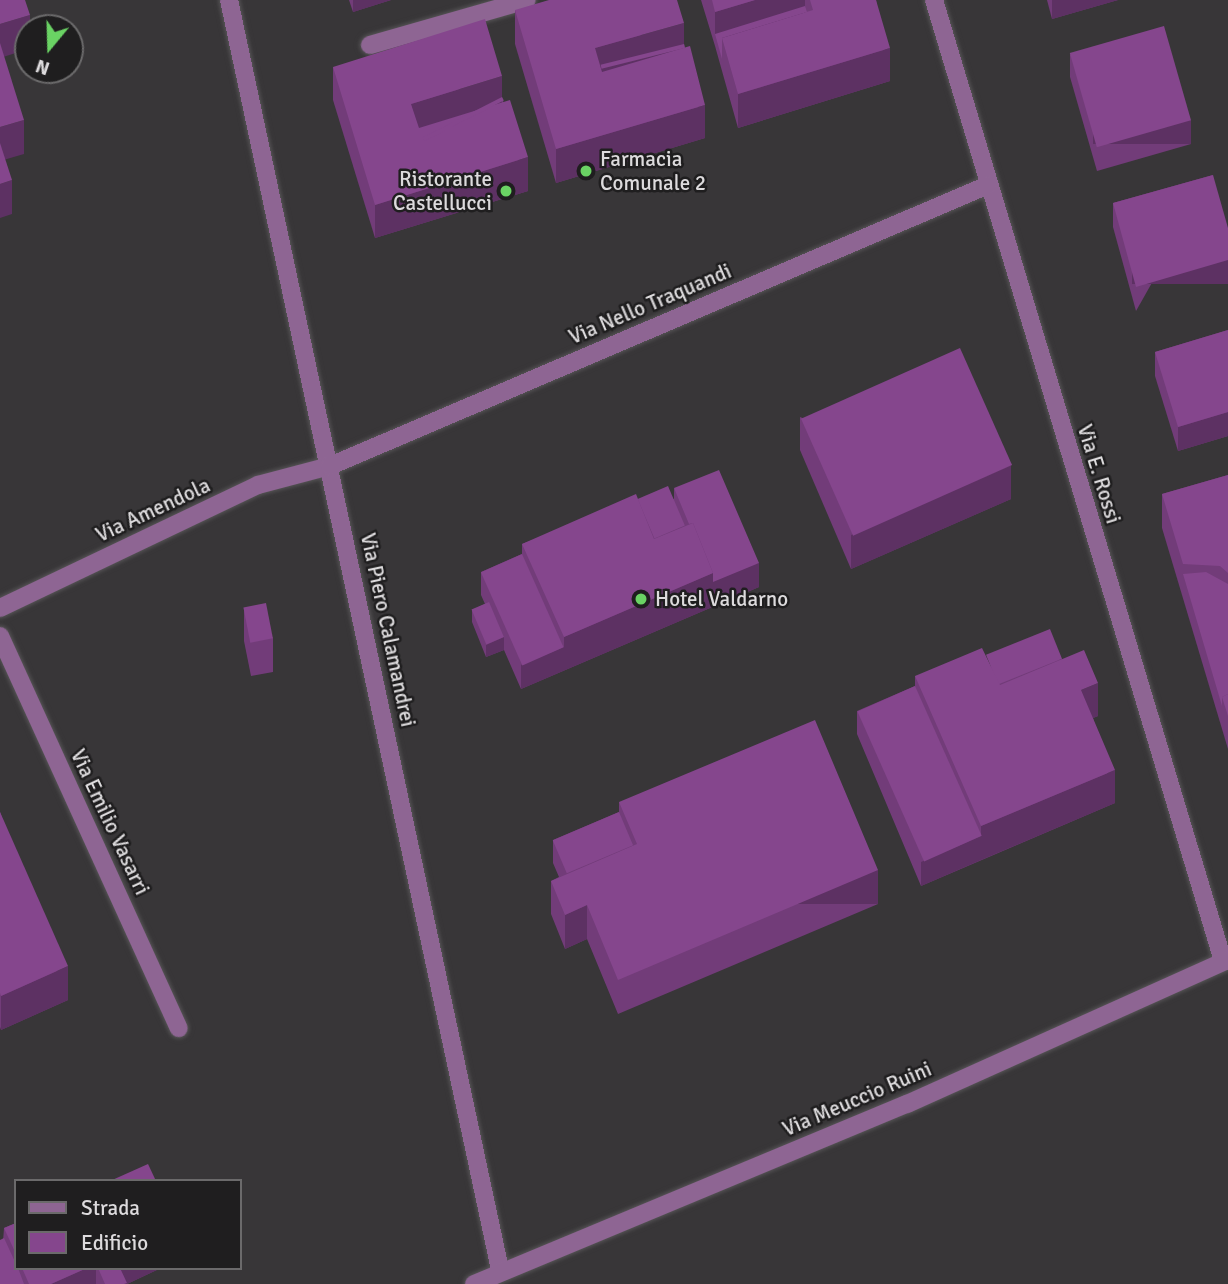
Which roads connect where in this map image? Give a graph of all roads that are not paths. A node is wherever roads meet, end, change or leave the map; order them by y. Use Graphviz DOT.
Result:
graph roads {
  1 [pos="229,0"];
  2 [pos="527,0"];
  3 [pos="934,0"];
  4 [pos="370,45"];
  5 [pos="988,185"];
  6 [pos="330,466"];
  7 [pos="0,608"];
  8 [pos="0,636"];
  9 [pos="1226,960"];
  10 [pos="179,1028"];
  11 [pos="500,1270"];
  12 [pos="474,1284"];
  1 -- 6 [label="street, Via Piero Calamandrei"];
  2 -- 4 [label="street"];
  3 -- 5 [label="street, Via E. Rossi"];
  5 -- 6 [label="street, Via Nello Traquandi"];
  5 -- 9 [label="street, Via E. Rossi"];
  6 -- 7 [label="street, Via Amendola"];
  6 -- 11 [label="street, Via Piero Calamandrei"];
  8 -- 10 [label="street, Via Emilio Vasarri"];
  9 -- 11 [label="street, Via Meuccio Ruini"];
  11 -- 12 [label="street, Via Meuccio Ruini"];
}
